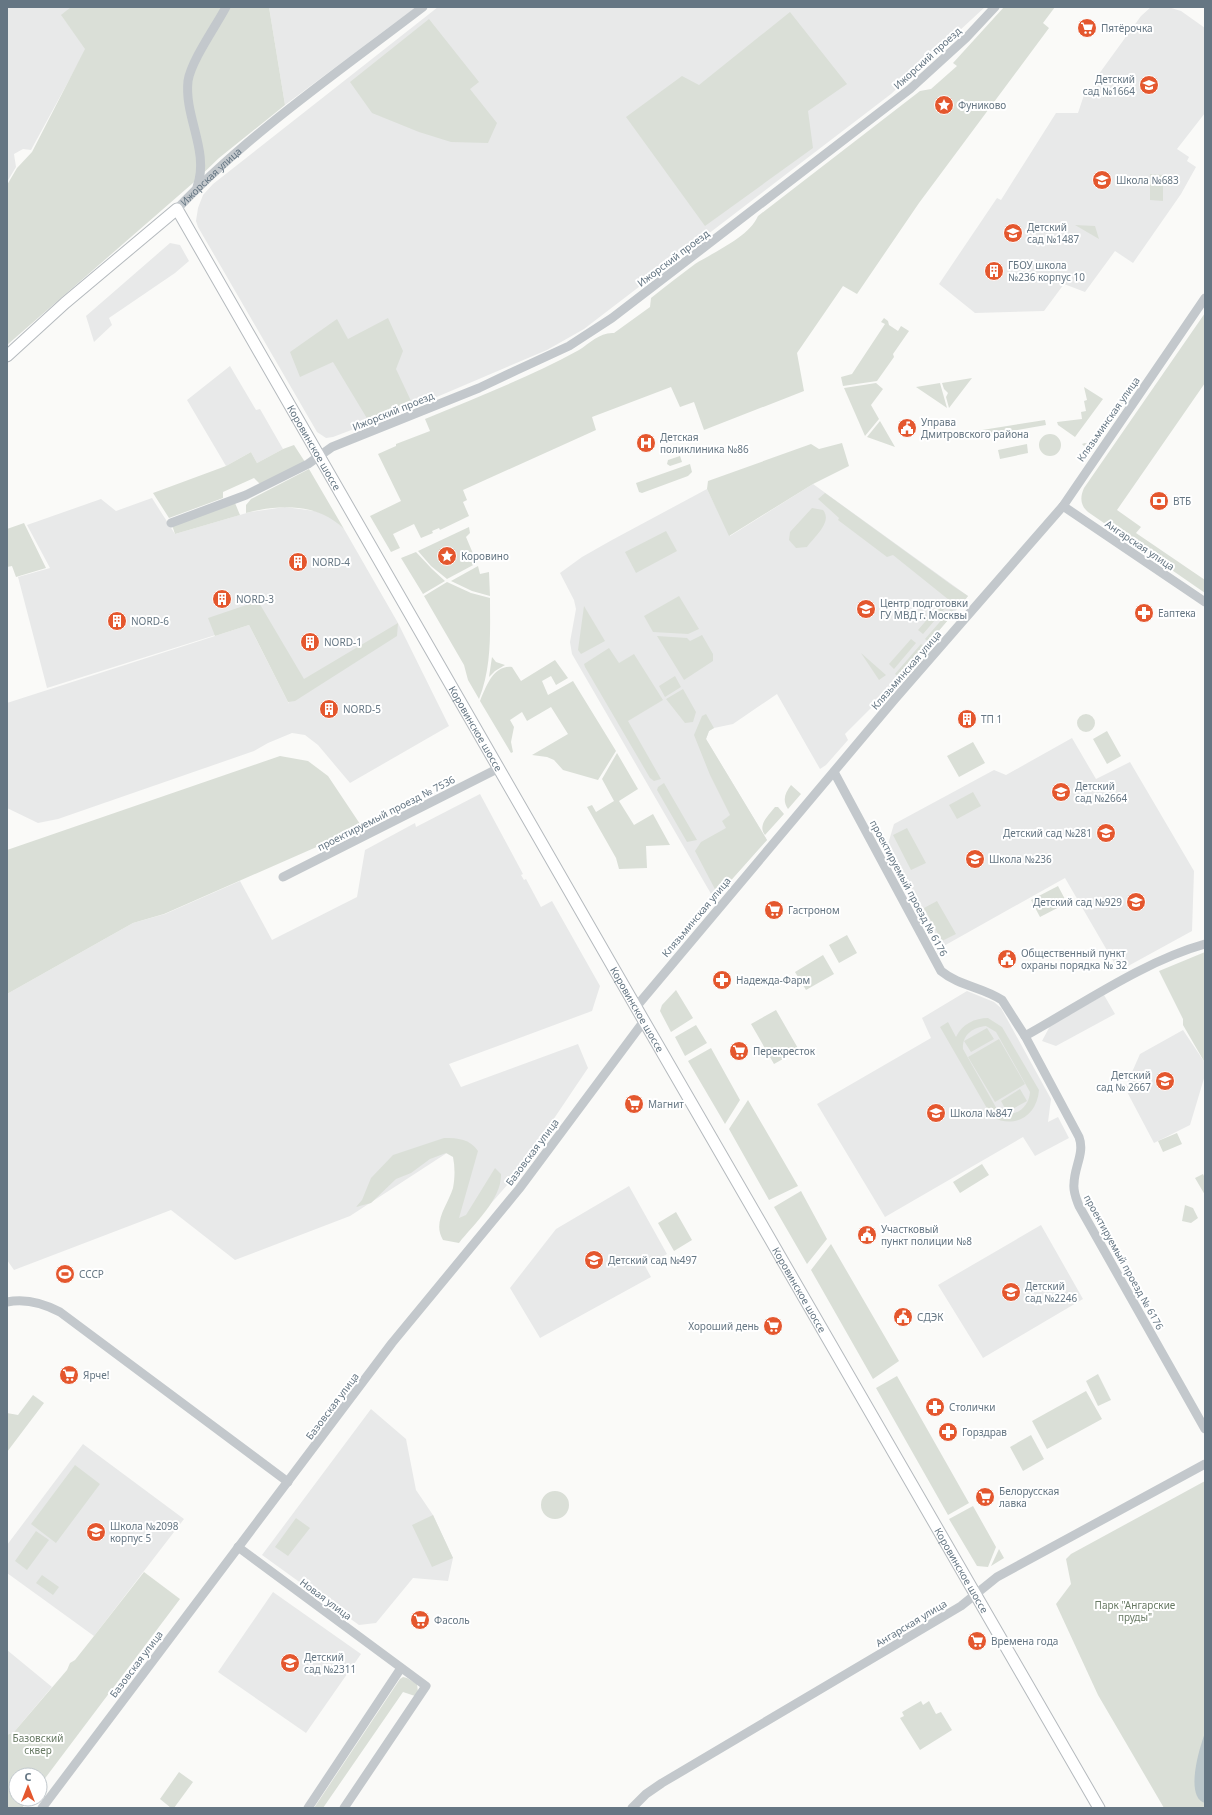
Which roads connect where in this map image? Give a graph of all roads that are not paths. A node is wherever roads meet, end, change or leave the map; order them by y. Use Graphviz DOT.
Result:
graph roads {
  1 [pos="226,7"];
  2 [pos="423,7"];
  3 [pos="995,7"];
  4 [pos="197,188"];
  5 [pos="177,209"];
  6 [pos="1205,298"];
  7 [pos="7,356"];
  8 [pos="320,456"];
  9 [pos="1063,506"];
  10 [pos="171,523"];
  11 [pos="1205,602"];
  12 [pos="499,768"];
  13 [pos="834,772"];
  14 [pos="283,877"];
  15 [pos="1205,944"];
  16 [pos="636,1007"];
  17 [pos="644,1021"];
  18 [pos="1025,1036"];
  19 [pos="7,1302"];
  20 [pos="1205,1429"];
  21 [pos="1205,1464"];
  22 [pos="288,1482"];
  23 [pos="238,1547"];
  24 [pos="977,1594"];
  25 [pos="401,1668"];
  26 [pos="42,1808"];
  27 [pos="308,1808"];
  28 [pos="344,1808"];
  29 [pos="632,1808"];
  30 [pos="1100,1808"];
  1 -- 4 [label="street"];
  2 -- 4 [label="street, Ижорская улица"];
  3 -- 8 [label="street, Ижорский проезд"];
  4 -- 5 [label="street, Ижорская улица"];
  5 -- 7 [label="main road, Ижорская улица"];
  5 -- 8 [label="main road, Коровинское шоссе"];
  6 -- 9 [label="street, Клязьминская улица"];
  8 -- 10 [label="street, Ижорский проезд"];
  8 -- 12 [label="main road, Коровинское шоссе"];
  9 -- 11 [label="street, Ангарская улица"];
  9 -- 13 [label="street, Клязьминская улица"];
  12 -- 14 [label="street, проектируемый проезд № 7536"];
  12 -- 16 [label="main road, Коровинское шоссе"];
  13 -- 16 [label="street, Клязьминская улица"];
  13 -- 18 [label="street, проектируемый проезд № 6176"];
  15 -- 18 [label="street"];
  16 -- 17 [label="main road, Коровинское шоссе"];
  17 -- 22 [label="street, Базовская улица"];
  17 -- 24 [label="main road, Коровинское шоссе"];
  18 -- 20 [label="street, проектируемый проезд № 6176"];
  19 -- 22 [label="street"];
  21 -- 24 [label="street, Ангарская улица"];
  22 -- 23 [label="street, Базовская улица"];
  23 -- 25 [label="street, Новая улица"];
  23 -- 26 [label="street, Базовская улица"];
  24 -- 29 [label="street, Ангарская улица"];
  24 -- 30 [label="main road, Коровинское шоссе"];
  25 -- 27 [label="street"];
  25 -- 28 [label="street, Новая улица"];
}
